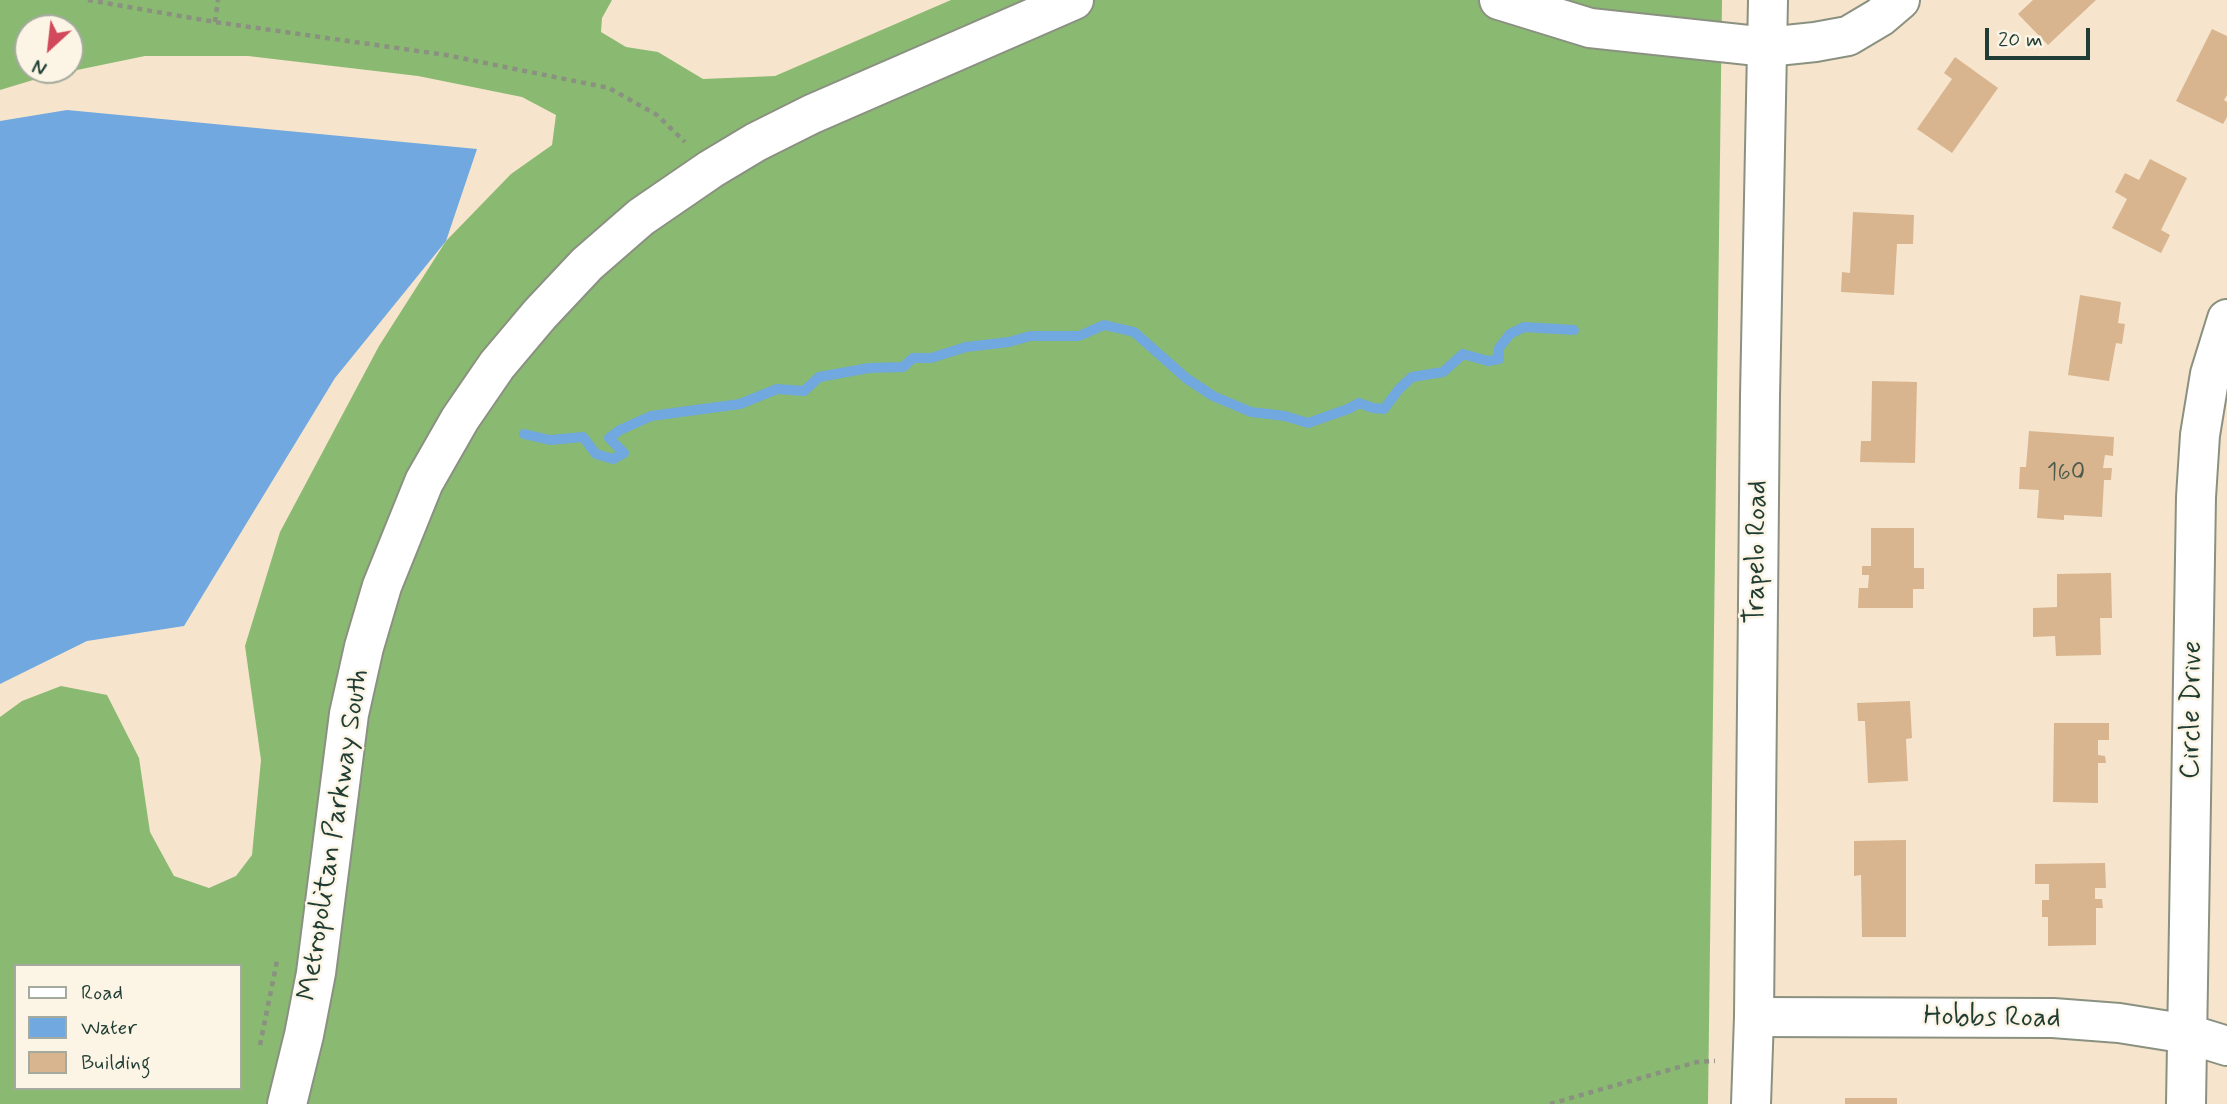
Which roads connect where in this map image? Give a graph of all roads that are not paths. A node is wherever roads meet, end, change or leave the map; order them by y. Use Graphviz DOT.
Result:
graph roads {
  1 [pos="1074,0"];
  2 [pos="1499,0"];
  3 [pos="1768,0"];
  4 [pos="1900,0"];
  5 [pos="1767,47"];
  6 [pos="2227,318"];
  7 [pos="1754,1017"];
  8 [pos="2188,1034"];
  9 [pos="2227,1046"];
  10 [pos="287,1104"];
  11 [pos="1751,1104"];
  12 [pos="2186,1104"];
  1 -- 10 [label="street, Metropolitan Parkway South"];
  2 -- 5 [label="street"];
  3 -- 5 [label="street, Trapelo Road"];
  4 -- 5 [label="street"];
  5 -- 7 [label="street, Trapelo Road"];
  6 -- 8 [label="street, Circle Drive"];
  7 -- 8 [label="street, Hobbs Road"];
  7 -- 11 [label="street, Trapelo Road"];
  8 -- 9 [label="street, Hobbs Road"];
  8 -- 12 [label="street, Circle Drive"];
}
